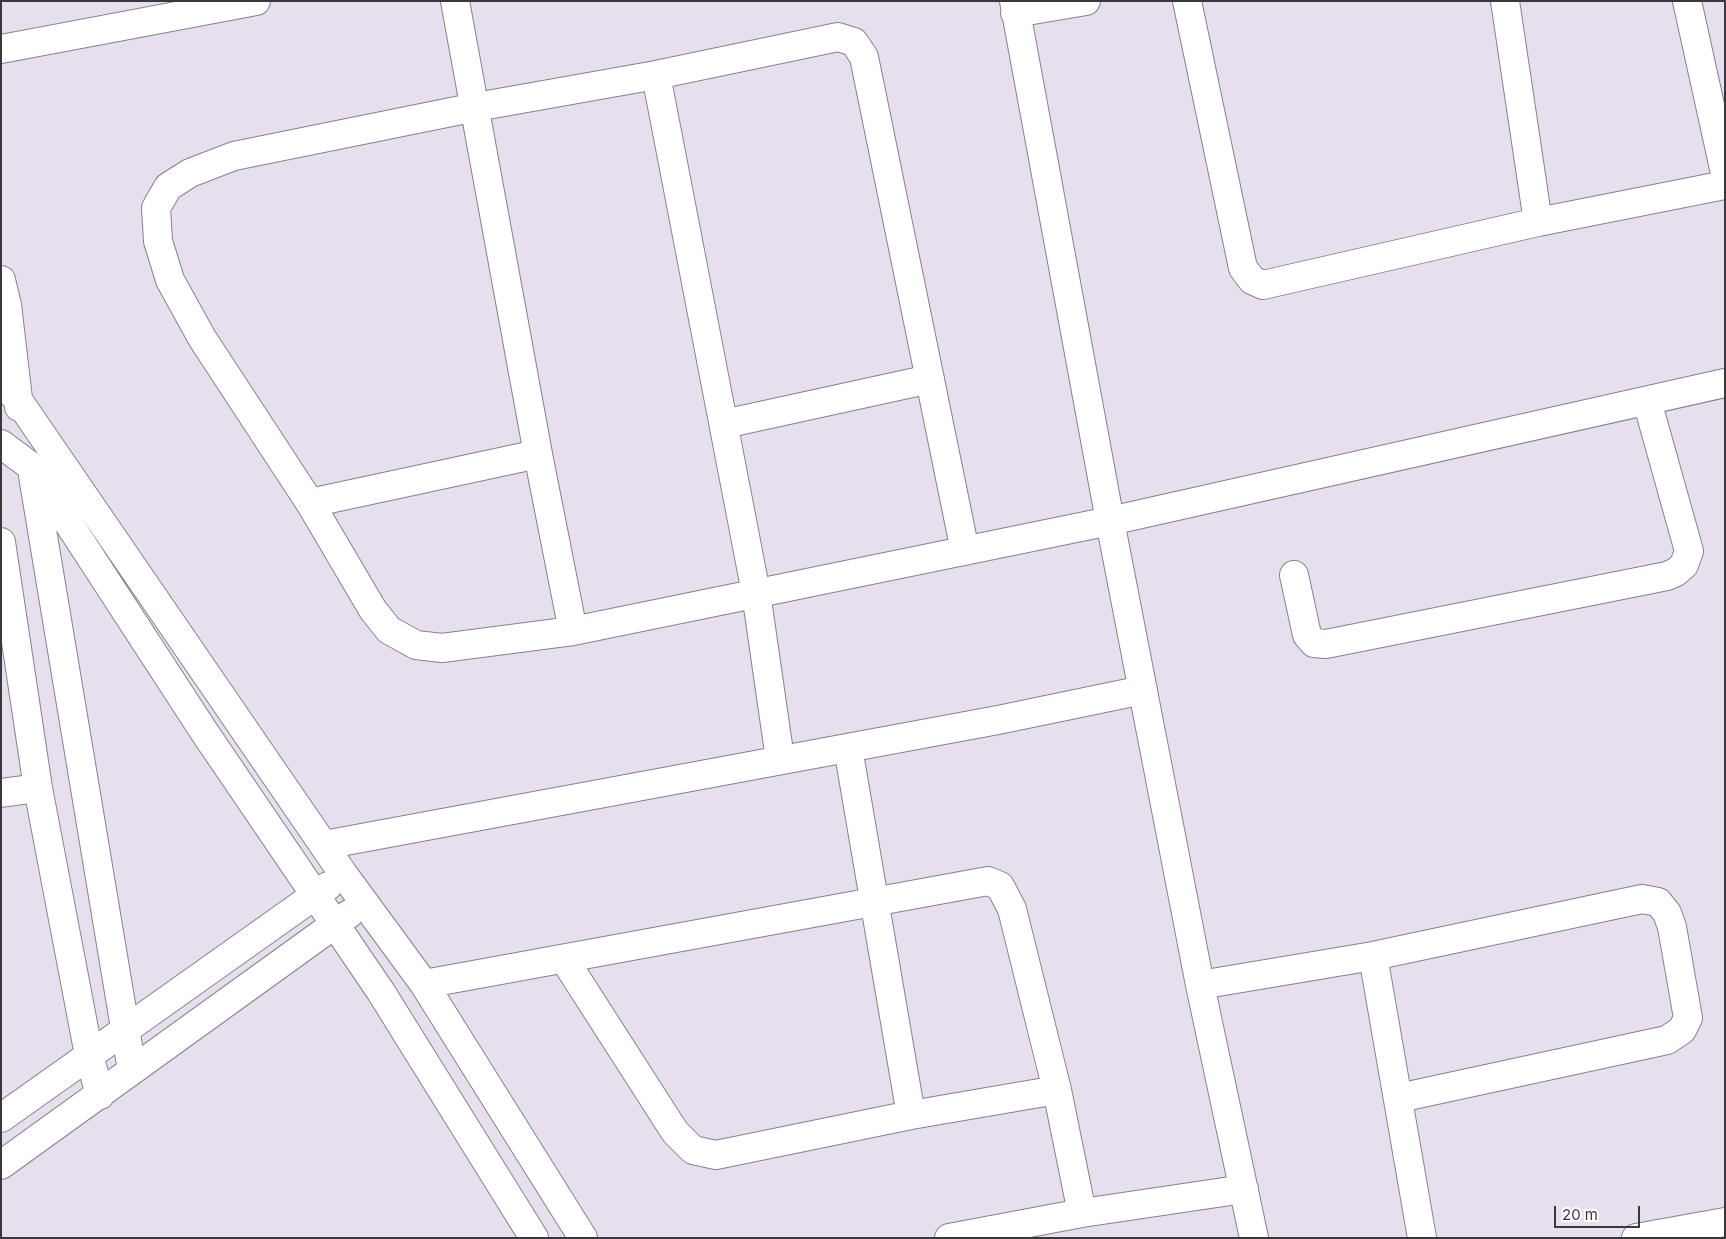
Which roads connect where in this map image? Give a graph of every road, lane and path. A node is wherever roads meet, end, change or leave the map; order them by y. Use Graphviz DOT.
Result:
graph roads {
  1 [pos="256,1"];
  2 [pos="455,1"];
  3 [pos="1086,1"];
  4 [pos="1187,1"];
  5 [pos="1505,1"];
  6 [pos="1687,1"];
  7 [pos="1014,7"];
  8 [pos="1,49"];
  9 [pos="656,75"];
  10 [pos="1718,106"];
  11 [pos="476,108"];
  12 [pos="1725,173"];
  13 [pos="1725,185"];
  14 [pos="1538,222"];
  15 [pos="1,280"];
  16 [pos="930,379"];
  17 [pos="1725,383"];
  18 [pos="9,391"];
  19 [pos="1647,401"];
  20 [pos="724,424"];
  21 [pos="1,444"];
  22 [pos="538,454"];
  23 [pos="32,467"];
  24 [pos="310,503"];
  25 [pos="1110,521"];
  26 [pos="1,542"];
  27 [pos="965,551"];
  28 [pos="1294,575"];
  29 [pos="756,593"];
  30 [pos="7,621"];
  31 [pos="573,631"];
  32 [pos="1143,690"];
  33 [pos="848,748"];
  34 [pos="780,759"];
  35 [pos="38,788"];
  36 [pos="1,793"];
  37 [pos="324,845"];
  38 [pos="344,875"];
  39 [pos="314,896"];
  40 [pos="876,901"];
  41 [pos="366,903"];
  42 [pos="333,924"];
  43 [pos="1374,956"];
  44 [pos="564,960"];
  45 [pos="424,984"];
  46 [pos="1200,985"];
  47 [pos="124,1030"];
  48 [pos="89,1055"];
  49 [pos="132,1070"];
  50 [pos="1057,1090"];
  51 [pos="100,1095"];
  52 [pos="1399,1098"];
  53 [pos="911,1116"];
  54 [pos="1,1118"];
  55 [pos="1,1165"];
  56 [pos="1244,1189"];
  57 [pos="1082,1213"];
  58 [pos="1725,1222"];
  59 [pos="534,1238"];
  60 [pos="583,1238"];
  61 [pos="949,1238"];
  62 [pos="1254,1238"];
  63 [pos="1422,1238"];
  64 [pos="1636,1238"];
  1 -- 8 [label="street"];
  2 -- 11 [label="street"];
  3 -- 7 [label="street"];
  4 -- 14 [label="street"];
  5 -- 14 [label="street"];
  6 -- 10 [label="street"];
  7 -- 25 [label="street"];
  9 -- 11 [label="street"];
  9 -- 16 [label="street"];
  9 -- 20 [label="street"];
  10 -- 12 [label="street"];
  11 -- 22 [label="street"];
  11 -- 24 [label="street"];
  13 -- 14 [label="street"];
  15 -- 18 [label="street"];
  16 -- 20 [label="street"];
  16 -- 27 [label="street"];
  17 -- 19 [label="street"];
  18 -- 23 [label="street"];
  18 -- 37 [label="street"];
  19 -- 25 [label="street"];
  19 -- 28 [label="street"];
  20 -- 29 [label="street"];
  21 -- 23 [label="street"];
  22 -- 24 [label="street"];
  22 -- 31 [label="street"];
  23 -- 39 [label="street"];
  23 -- 47 [label="street"];
  24 -- 31 [label="street"];
  25 -- 27 [label="street"];
  25 -- 32 [label="street"];
  26 -- 30 [label="street"];
  27 -- 29 [label="street"];
  29 -- 31 [label="street"];
  29 -- 34 [label="street"];
  30 -- 35 [label="street"];
  32 -- 33 [label="street"];
  32 -- 46 [label="street"];
  33 -- 34 [label="street"];
  33 -- 40 [label="street"];
  34 -- 37 [label="street"];
  35 -- 36 [label="street"];
  35 -- 48 [label="street"];
  37 -- 38 [label="street"];
  38 -- 39 [label="street"];
  38 -- 41 [label="street"];
  39 -- 42 [label="street"];
  39 -- 47 [label="street"];
  40 -- 44 [label="street"];
  40 -- 50 [label="street"];
  40 -- 53 [label="street"];
  41 -- 42 [label="street"];
  41 -- 45 [label="street"];
  42 -- 49 [label="street"];
  42 -- 59 [label="street"];
  43 -- 46 [label="street"];
  43 -- 52 [label="street"];
  43 -- 52 [label="street"];
  44 -- 45 [label="street"];
  44 -- 53 [label="street"];
  45 -- 60 [label="street"];
  46 -- 56 [label="street"];
  47 -- 48 [label="street"];
  47 -- 49 [label="street"];
  48 -- 51 [label="street"];
  48 -- 54 [label="street"];
  49 -- 51 [label="street"];
  50 -- 53 [label="street"];
  50 -- 57 [label="street"];
  51 -- 55 [label="street"];
  52 -- 63 [label="street"];
  56 -- 57 [label="street"];
  56 -- 62 [label="street"];
  57 -- 61 [label="street"];
  58 -- 64 [label="street"];
}
